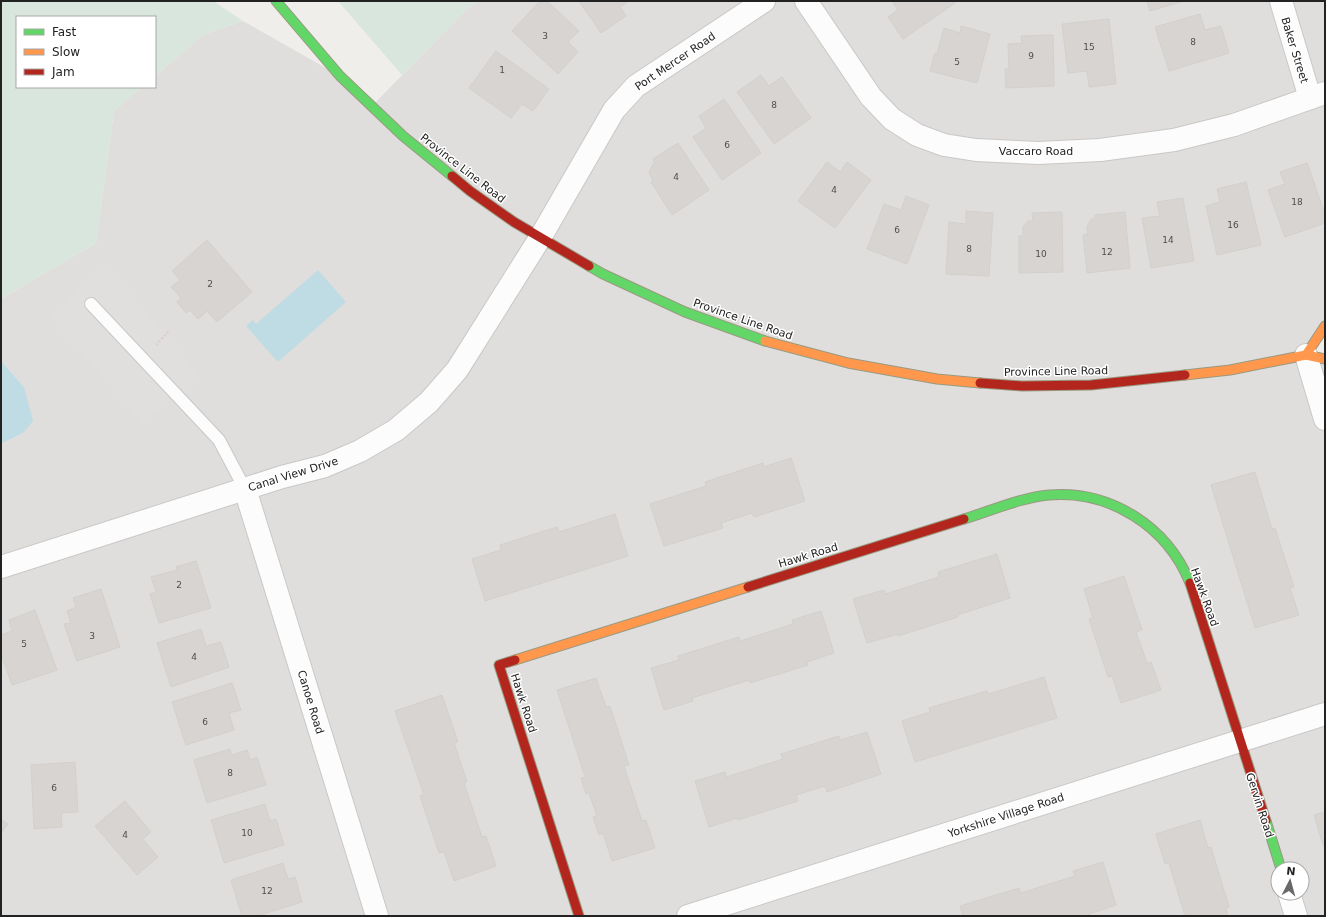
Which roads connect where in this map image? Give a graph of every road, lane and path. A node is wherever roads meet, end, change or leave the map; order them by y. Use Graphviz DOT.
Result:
graph roads {
  1 [pos="276,1"];
  2 [pos="764,1"];
  3 [pos="806,1"];
  4 [pos="1280,1"];
  5 [pos="1318,96"];
  6 [pos="540,238"];
  7 [pos="91,304"];
  8 [pos="1325,326"];
  9 [pos="1316,357"];
  10 [pos="1325,418"];
  11 [pos="245,489"];
  12 [pos="1,567"];
  13 [pos="1325,714"];
  14 [pos="1240,741"];
  15 [pos="1278,861"];
  16 [pos="1291,901"];
  17 [pos="377,916"];
  18 [pos="579,916"];
  19 [pos="688,916"];
  20 [pos="1296,916"];
  1 -- 6 [label="street, Province Line Road"];
  2 -- 6 [label="street, Port Mercer Road"];
  3 -- 5 [label="street, Vaccaro Road"];
  4 -- 5 [label="street, Baker Street"];
  6 -- 9 [label="street, Province Line Road"];
  6 -- 11 [label="street, Canal View Drive"];
  7 -- 11 [label="lane"];
  8 -- 9 [label="street"];
  9 -- 10 [label="street"];
  11 -- 12 [label="street, Canal View Drive"];
  11 -- 17 [label="street, Canoe Road"];
  13 -- 14 [label="street, Yorkshire Village Road"];
  14 -- 15 [label="street, Gervin Road"];
  14 -- 18 [label="street, Hawk Road"];
  14 -- 19 [label="street, Yorkshire Village Road"];
  16 -- 20 [label="street"];
}
